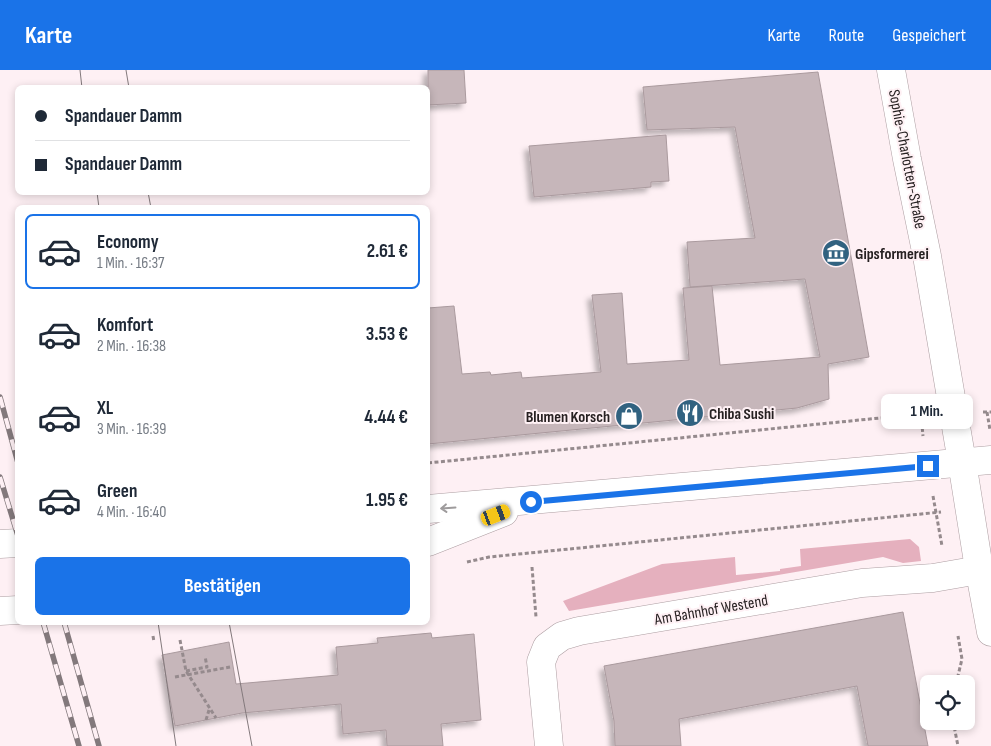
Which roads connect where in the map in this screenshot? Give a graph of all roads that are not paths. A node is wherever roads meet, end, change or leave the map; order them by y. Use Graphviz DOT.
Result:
graph roads {
  1 [pos="891,70"];
  2 [pos="991,460"];
  3 [pos="962,462"];
  4 [pos="531,502"];
  5 [pos="430,510"];
  6 [pos="430,541"];
  7 [pos="15,543"];
  8 [pos="0,544"];
  9 [pos="979,570"];
  10 [pos="15,610"];
  11 [pos="0,611"];
  12 [pos="991,632"];
  13 [pos="549,746"];
  1 -- 3 [label="street, Sophie-Charlotten-Straße"];
  2 -- 3 [label="street"];
  3 -- 4 [label="street"];
  3 -- 9 [label="street, Sophie-Charlotten-Straße"];
  4 -- 5 [label="street, one-way"];
  4 -- 6 [label="street"];
  7 -- 8 [label="street"];
  9 -- 12 [label="street, Sophie-Charlotten-Straße"];
  9 -- 13 [label="street, Am Bahnhof Westend"];
  10 -- 11 [label="street"];
}
